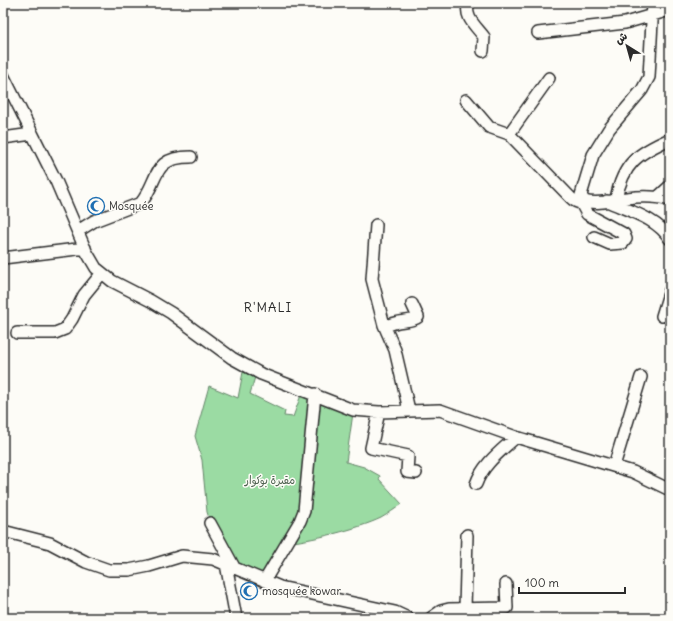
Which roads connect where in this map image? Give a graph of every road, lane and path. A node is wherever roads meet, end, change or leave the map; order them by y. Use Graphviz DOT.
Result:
graph roads {
  1 [pos="469,3"];
  2 [pos="653,3"];
  3 [pos="670,10"];
  4 [pos="652,15"];
  5 [pos="538,33"];
  6 [pos="483,51"];
  7 [pos="3,75"];
  8 [pos="549,78"];
  9 [pos="466,100"];
  10 [pos="32,134"];
  11 [pos="509,134"];
  12 [pos="3,138"];
  13 [pos="670,139"];
  14 [pos="191,157"];
  15 [pos="670,186"];
  16 [pos="658,197"];
  17 [pos="612,200"];
  18 [pos="670,200"];
  19 [pos="583,202"];
  20 [pos="376,225"];
  21 [pos="78,231"];
  22 [pos="594,237"];
  23 [pos="670,239"];
  24 [pos="85,248"];
  25 [pos="3,258"];
  26 [pos="102,273"];
  27 [pos="670,290"];
  28 [pos="412,304"];
  29 [pos="662,316"];
  30 [pos="385,327"];
  31 [pos="17,333"];
  32 [pos="641,377"];
  33 [pos="315,394"];
  34 [pos="409,410"];
  35 [pos="379,412"];
  36 [pos="516,437"];
  37 [pos="614,466"];
  38 [pos="416,473"];
  39 [pos="476,484"];
  40 [pos="670,490"];
  41 [pos="210,524"];
  42 [pos="3,531"];
  43 [pos="467,535"];
  44 [pos="230,565"];
  45 [pos="265,580"];
  46 [pos="506,584"];
  47 [pos="465,608"];
  48 [pos="370,613"];
  49 [pos="397,616"];
  50 [pos="236,618"];
  51 [pos="408,618"];
  52 [pos="431,618"];
  1 -- 6 [label="street"];
  2 -- 4 [label="street"];
  3 -- 4 [label="street"];
  4 -- 5 [label="street"];
  4 -- 19 [label="street"];
  7 -- 10 [label="street"];
  8 -- 11 [label="street"];
  9 -- 11 [label="street"];
  10 -- 12 [label="street"];
  10 -- 21 [label="street"];
  11 -- 19 [label="street"];
  13 -- 17 [label="street"];
  14 -- 21 [label="street"];
  15 -- 16 [label="street"];
  16 -- 17 [label="street"];
  16 -- 18 [label="street"];
  17 -- 19 [label="street"];
  17 -- 23 [label="street"];
  19 -- 22 [label="street"];
  20 -- 30 [label="street"];
  21 -- 24 [label="street"];
  24 -- 25 [label="street"];
  24 -- 26 [label="street"];
  26 -- 31 [label="street"];
  26 -- 33 [label="street"];
  27 -- 29 [label="street"];
  28 -- 30 [label="street"];
  30 -- 34 [label="street"];
  32 -- 37 [label="street"];
  33 -- 35 [label="street"];
  33 -- 45 [label="street"];
  34 -- 35 [label="street"];
  34 -- 36 [label="street"];
  35 -- 38 [label="street"];
  36 -- 37 [label="street"];
  36 -- 39 [label="street"];
  37 -- 40 [label="street"];
  41 -- 44 [label="street"];
  42 -- 44 [label="street"];
  43 -- 47 [label="street"];
  44 -- 45 [label="street"];
  44 -- 50 [label="street"];
  45 -- 48 [label="street"];
  46 -- 47 [label="street"];
  47 -- 52 [label="street"];
  48 -- 49 [label="street"];
  49 -- 51 [label="street"];
}
